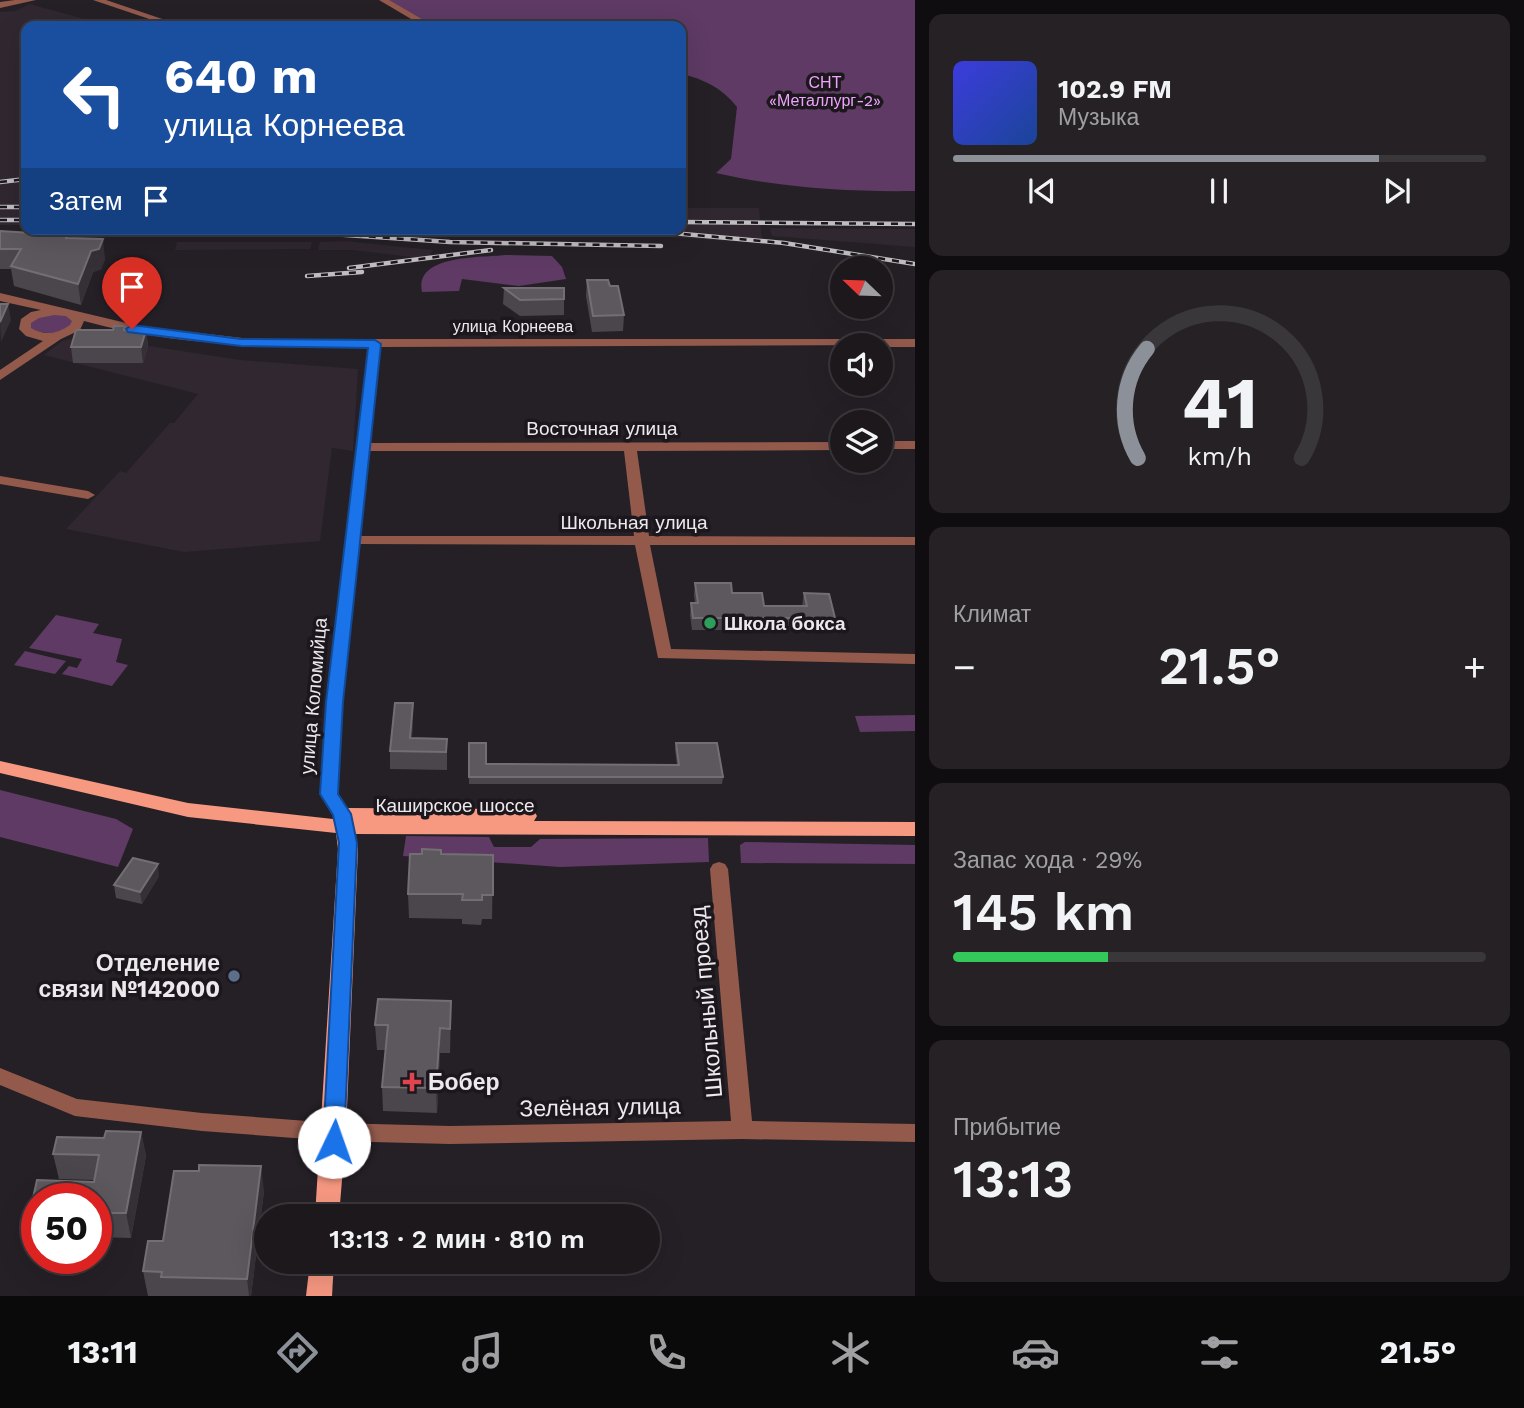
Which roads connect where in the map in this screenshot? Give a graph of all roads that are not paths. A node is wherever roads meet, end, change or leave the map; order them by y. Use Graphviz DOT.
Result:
graph roads {
  1 [pos="32,0"];
  2 [pos="97,0"];
  3 [pos="383,0"];
  4 [pos="0,5"];
  5 [pos="162,21"];
  6 [pos="420,21"];
  7 [pos="0,297"];
  8 [pos="26,304"];
  9 [pos="66,313"];
  10 [pos="27,324"];
  11 [pos="113,326"];
  12 [pos="65,333"];
  13 [pos="915,343"];
  14 [pos="375,344"];
  15 [pos="14,365"];
  16 [pos="0,376"];
  17 [pos="893,445"];
  18 [pos="915,445"];
  19 [pos="830,446"];
  20 [pos="362,447"];
  21 [pos="630,447"];
  22 [pos="0,480"];
  23 [pos="88,495"];
  24 [pos="353,540"];
  25 [pos="915,541"];
  26 [pos="642,542"];
  27 [pos="915,659"];
  28 [pos="0,755"];
  29 [pos="0,767"];
  30 [pos="915,817"];
  31 [pos="344,821"];
  32 [pos="915,829"];
  33 [pos="719,869"];
  34 [pos="0,1076"];
  35 [pos="742,1130"];
  36 [pos="334,1132"];
  37 [pos="915,1133"];
  38 [pos="328,1204"];
  39 [pos="321,1274"];
  40 [pos="319,1296"];
  1 -- 4 [label="street"];
  2 -- 5 [label="street"];
  3 -- 6 [label="street"];
  7 -- 8 [label="street"];
  8 -- 9 [label="street"];
  8 -- 10 [label="street"];
  9 -- 10 [label="street"];
  9 -- 11 [label="street"];
  9 -- 12 [label="street"];
  10 -- 12 [label="street"];
  10 -- 15 [label="street"];
  11 -- 12 [label="street"];
  11 -- 14 [label="street, улица Корнеева"];
  12 -- 15 [label="street"];
  13 -- 14 [label="street, улица Корнеева"];
  14 -- 20 [label="street, улица Коломийца"];
  15 -- 16 [label="street"];
  17 -- 18 [label="street"];
  19 -- 21 [label="street, Восточная улица"];
  20 -- 21 [label="street, Восточная улица"];
  20 -- 24 [label="street, улица Коломийца"];
  21 -- 26 [label="street"];
  22 -- 23 [label="street"];
  24 -- 26 [label="street, Школьная улица"];
  24 -- 31 [label="street, улица Коломийца"];
  25 -- 26 [label="street, Школьная улица"];
  26 -- 27 [label="street"];
  28 -- 31 [label="main road, Каширское шоссе"];
  29 -- 31 [label="main road, Каширское шоссе"];
  30 -- 31 [label="main road, Каширское шоссе"];
  31 -- 32 [label="main road, Каширское шоссе"];
  31 -- 36 [label="main road, улица Коломийца"];
  33 -- 35 [label="street, Школьный проезд"];
  34 -- 36 [label="street, Зелёная улица"];
  35 -- 36 [label="street, Зелёная улица"];
  35 -- 37 [label="street, Зелёная улица"];
  36 -- 38 [label="main road, улица Коломийца"];
  39 -- 40 [label="main road"];
}
